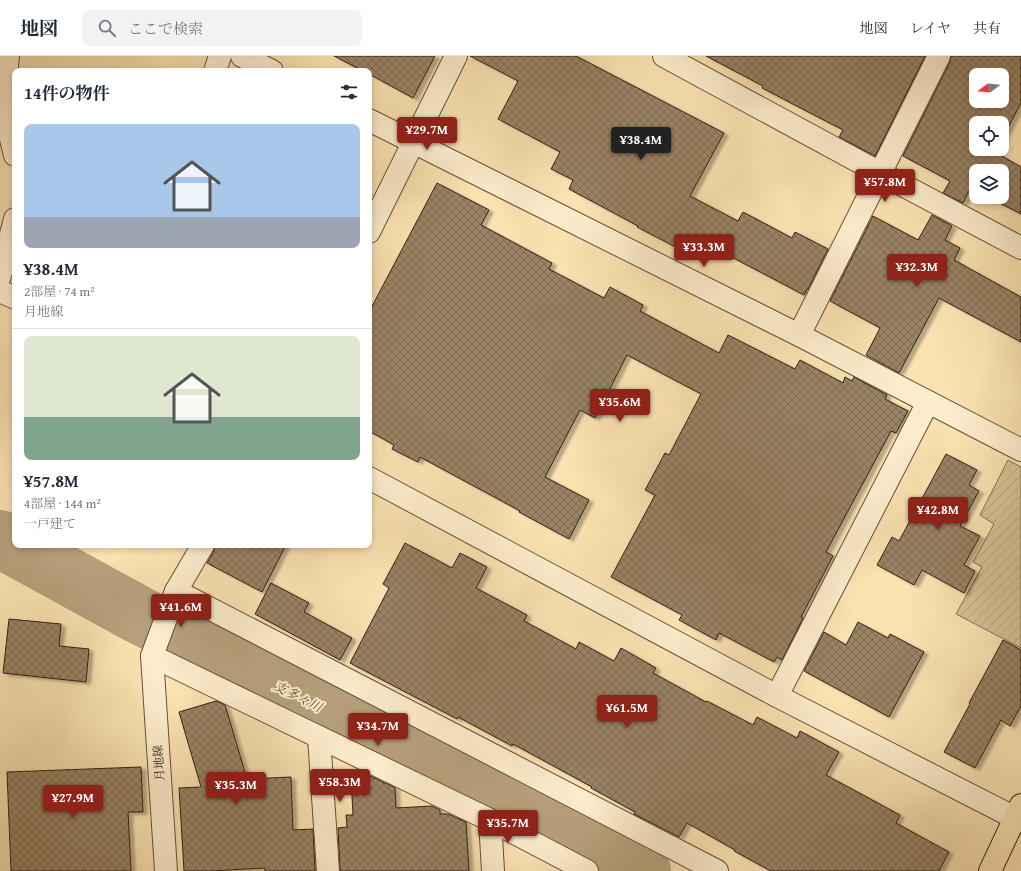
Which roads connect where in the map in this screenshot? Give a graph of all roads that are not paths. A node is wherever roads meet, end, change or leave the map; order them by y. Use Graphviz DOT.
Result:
graph roads {
  1 [pos="8,56"];
  2 [pos="220,56"];
  3 [pos="242,56"];
  4 [pos="456,56"];
  5 [pos="664,56"];
  6 [pos="940,56"];
  7 [pos="216,68"];
  8 [pos="266,68"];
  9 [pos="372,122"];
  10 [pos="413,142"];
  11 [pos="12,143"];
  12 [pos="880,174"];
  13 [pos="372,226"];
  14 [pos="12,230"];
  15 [pos="1021,248"];
  16 [pos="0,276"];
  17 [pos="0,291"];
  18 [pos="12,297"];
  19 [pos="799,335"];
  20 [pos="928,402"];
  21 [pos="1021,450"];
  22 [pos="372,480"];
  23 [pos="201,548"];
  24 [pos="174,596"];
  25 [pos="155,650"];
  26 [pos="777,696"];
  27 [pos="319,737"];
  28 [pos="1019,815"];
  29 [pos="490,820"];
  30 [pos="166,871"];
  31 [pos="328,871"];
  32 [pos="493,871"];
  33 [pos="587,871"];
  34 [pos="717,871"];
  35 [pos="990,871"];
  1 -- 11 [label="street"];
  2 -- 7 [label="street"];
  3 -- 8 [label="street"];
  4 -- 10 [label="street"];
  5 -- 12 [label="street"];
  6 -- 12 [label="street"];
  9 -- 10 [label="street"];
  10 -- 13 [label="street"];
  10 -- 19 [label="street"];
  12 -- 15 [label="street"];
  12 -- 19 [label="street"];
  14 -- 16 [label="street"];
  17 -- 18 [label="street"];
  19 -- 20 [label="street"];
  20 -- 21 [label="street"];
  20 -- 26 [label="street"];
  22 -- 26 [label="street"];
  23 -- 24 [label="street"];
  24 -- 25 [label="street"];
  24 -- 34 [label="street"];
  25 -- 27 [label="street"];
  25 -- 30 [label="street, 月地線"];
  26 -- 28 [label="street"];
  27 -- 29 [label="street"];
  27 -- 31 [label="street"];
  28 -- 35 [label="main road"];
  29 -- 32 [label="street"];
  29 -- 33 [label="street"];
}
